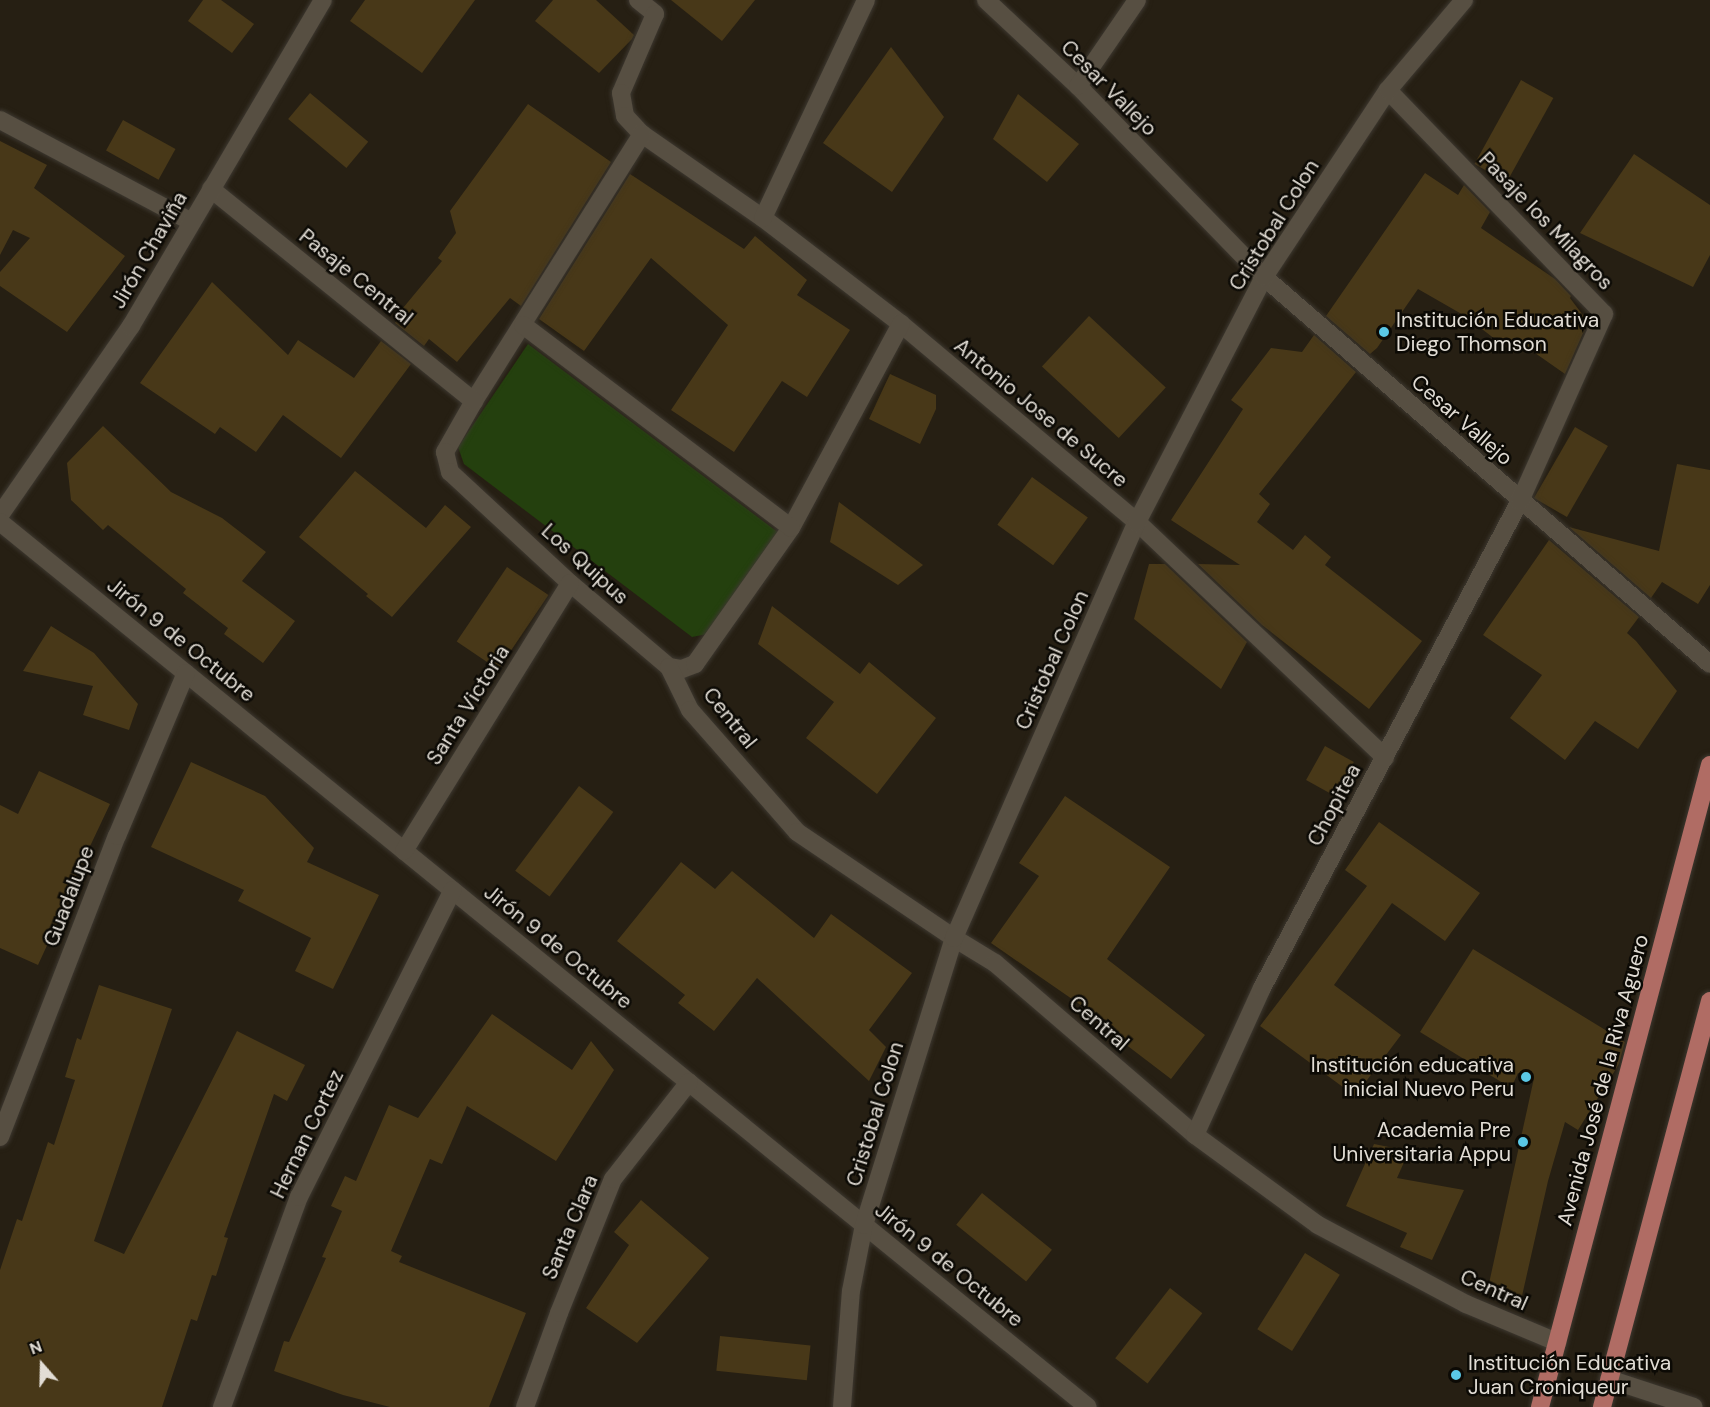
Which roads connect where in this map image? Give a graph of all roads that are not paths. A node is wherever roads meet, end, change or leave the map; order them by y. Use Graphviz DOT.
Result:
graph roads {
  1 [pos="323,0"];
  2 [pos="638,0"];
  3 [pos="866,0"];
  4 [pos="986,0"];
  5 [pos="1137,0"];
  6 [pos="1464,0"];
  7 [pos="1078,86"];
  8 [pos="1388,90"];
  9 [pos="0,120"];
  10 [pos="642,134"];
  11 [pos="211,189"];
  12 [pos="763,218"];
  13 [pos="192,222"];
  14 [pos="1264,277"];
  15 [pos="901,324"];
  16 [pos="523,325"];
  17 [pos="474,401"];
  18 [pos="1521,501"];
  19 [pos="0,515"];
  20 [pos="0,522"];
  21 [pos="1137,522"];
  22 [pos="791,528"];
  23 [pos="570,583"];
  24 [pos="1710,664"];
  25 [pos="669,667"];
  26 [pos="186,673"];
  27 [pos="1385,757"];
  28 [pos="1710,765"];
  29 [pos="404,851"];
  30 [pos="453,890"];
  31 [pos="954,938"];
  32 [pos="1710,1001"];
  33 [pos="689,1082"];
  34 [pos="1195,1135"];
  35 [pos="0,1137"];
  36 [pos="864,1225"];
  37 [pos="1557,1342"];
  38 [pos="1609,1379"];
  39 [pos="222,1407"];
  40 [pos="525,1407"];
  41 [pos="842,1407"];
  42 [pos="1088,1407"];
  43 [pos="1540,1407"];
  44 [pos="1602,1407"];
  45 [pos="1694,1407"];
  1 -- 11 [label="street, Jirón Chaviña"];
  2 -- 10 [label="street, Antonio Jose de Sucre"];
  3 -- 12 [label="street"];
  4 -- 7 [label="street, Cesar Vallejo"];
  5 -- 7 [label="street"];
  6 -- 8 [label="street, Cristobal Colon"];
  7 -- 14 [label="street, Cesar Vallejo"];
  8 -- 14 [label="street, Cristobal Colon"];
  8 -- 18 [label="street, Pasaje los Milagros"];
  9 -- 13 [label="street"];
  10 -- 12 [label="street, Antonio Jose de Sucre"];
  10 -- 16 [label="street, Los Quipus"];
  11 -- 13 [label="street, Jirón Chaviña"];
  11 -- 17 [label="street, Pasaje Central"];
  12 -- 15 [label="street, Antonio Jose de Sucre"];
  13 -- 19 [label="street, Jirón Chaviña"];
  14 -- 18 [label="street, Cesar Vallejo"];
  14 -- 21 [label="street, Cristobal Colon"];
  15 -- 21 [label="street, Antonio Jose de Sucre"];
  15 -- 22 [label="street"];
  16 -- 17 [label="street, Los Quipus"];
  16 -- 22 [label="street"];
  17 -- 23 [label="street, Los Quipus"];
  18 -- 24 [label="street, Cesar Vallejo"];
  18 -- 27 [label="street, Chopitea"];
  20 -- 26 [label="street, Jirón 9 de Octubre"];
  21 -- 27 [label="street, Antonio Jose de Sucre"];
  21 -- 31 [label="street, Cristobal Colon"];
  22 -- 25 [label="street"];
  23 -- 25 [label="street, Los Quipus"];
  23 -- 29 [label="street, Santa Victoria"];
  25 -- 31 [label="street, Central"];
  26 -- 29 [label="street, Jirón 9 de Octubre"];
  26 -- 35 [label="street, Guadalupe"];
  27 -- 34 [label="street, Chopitea"];
  28 -- 37 [label="main road, Avenida José de la Riva Aguero"];
  29 -- 30 [label="street, Jirón 9 de Octubre"];
  30 -- 33 [label="street, Jirón 9 de Octubre"];
  30 -- 39 [label="street, Hernan Cortez"];
  31 -- 34 [label="street, Central"];
  31 -- 36 [label="street, Cristobal Colon"];
  32 -- 38 [label="main road"];
  33 -- 36 [label="street, Jirón 9 de Octubre"];
  33 -- 40 [label="street, Santa Clara"];
  34 -- 37 [label="street, Central"];
  36 -- 41 [label="street, Cristobal Colon"];
  36 -- 42 [label="street, Jirón 9 de Octubre"];
  37 -- 43 [label="main road, Avenida José de la Riva Aguero"];
  38 -- 44 [label="main road"];
  38 -- 45 [label="street"];
}
